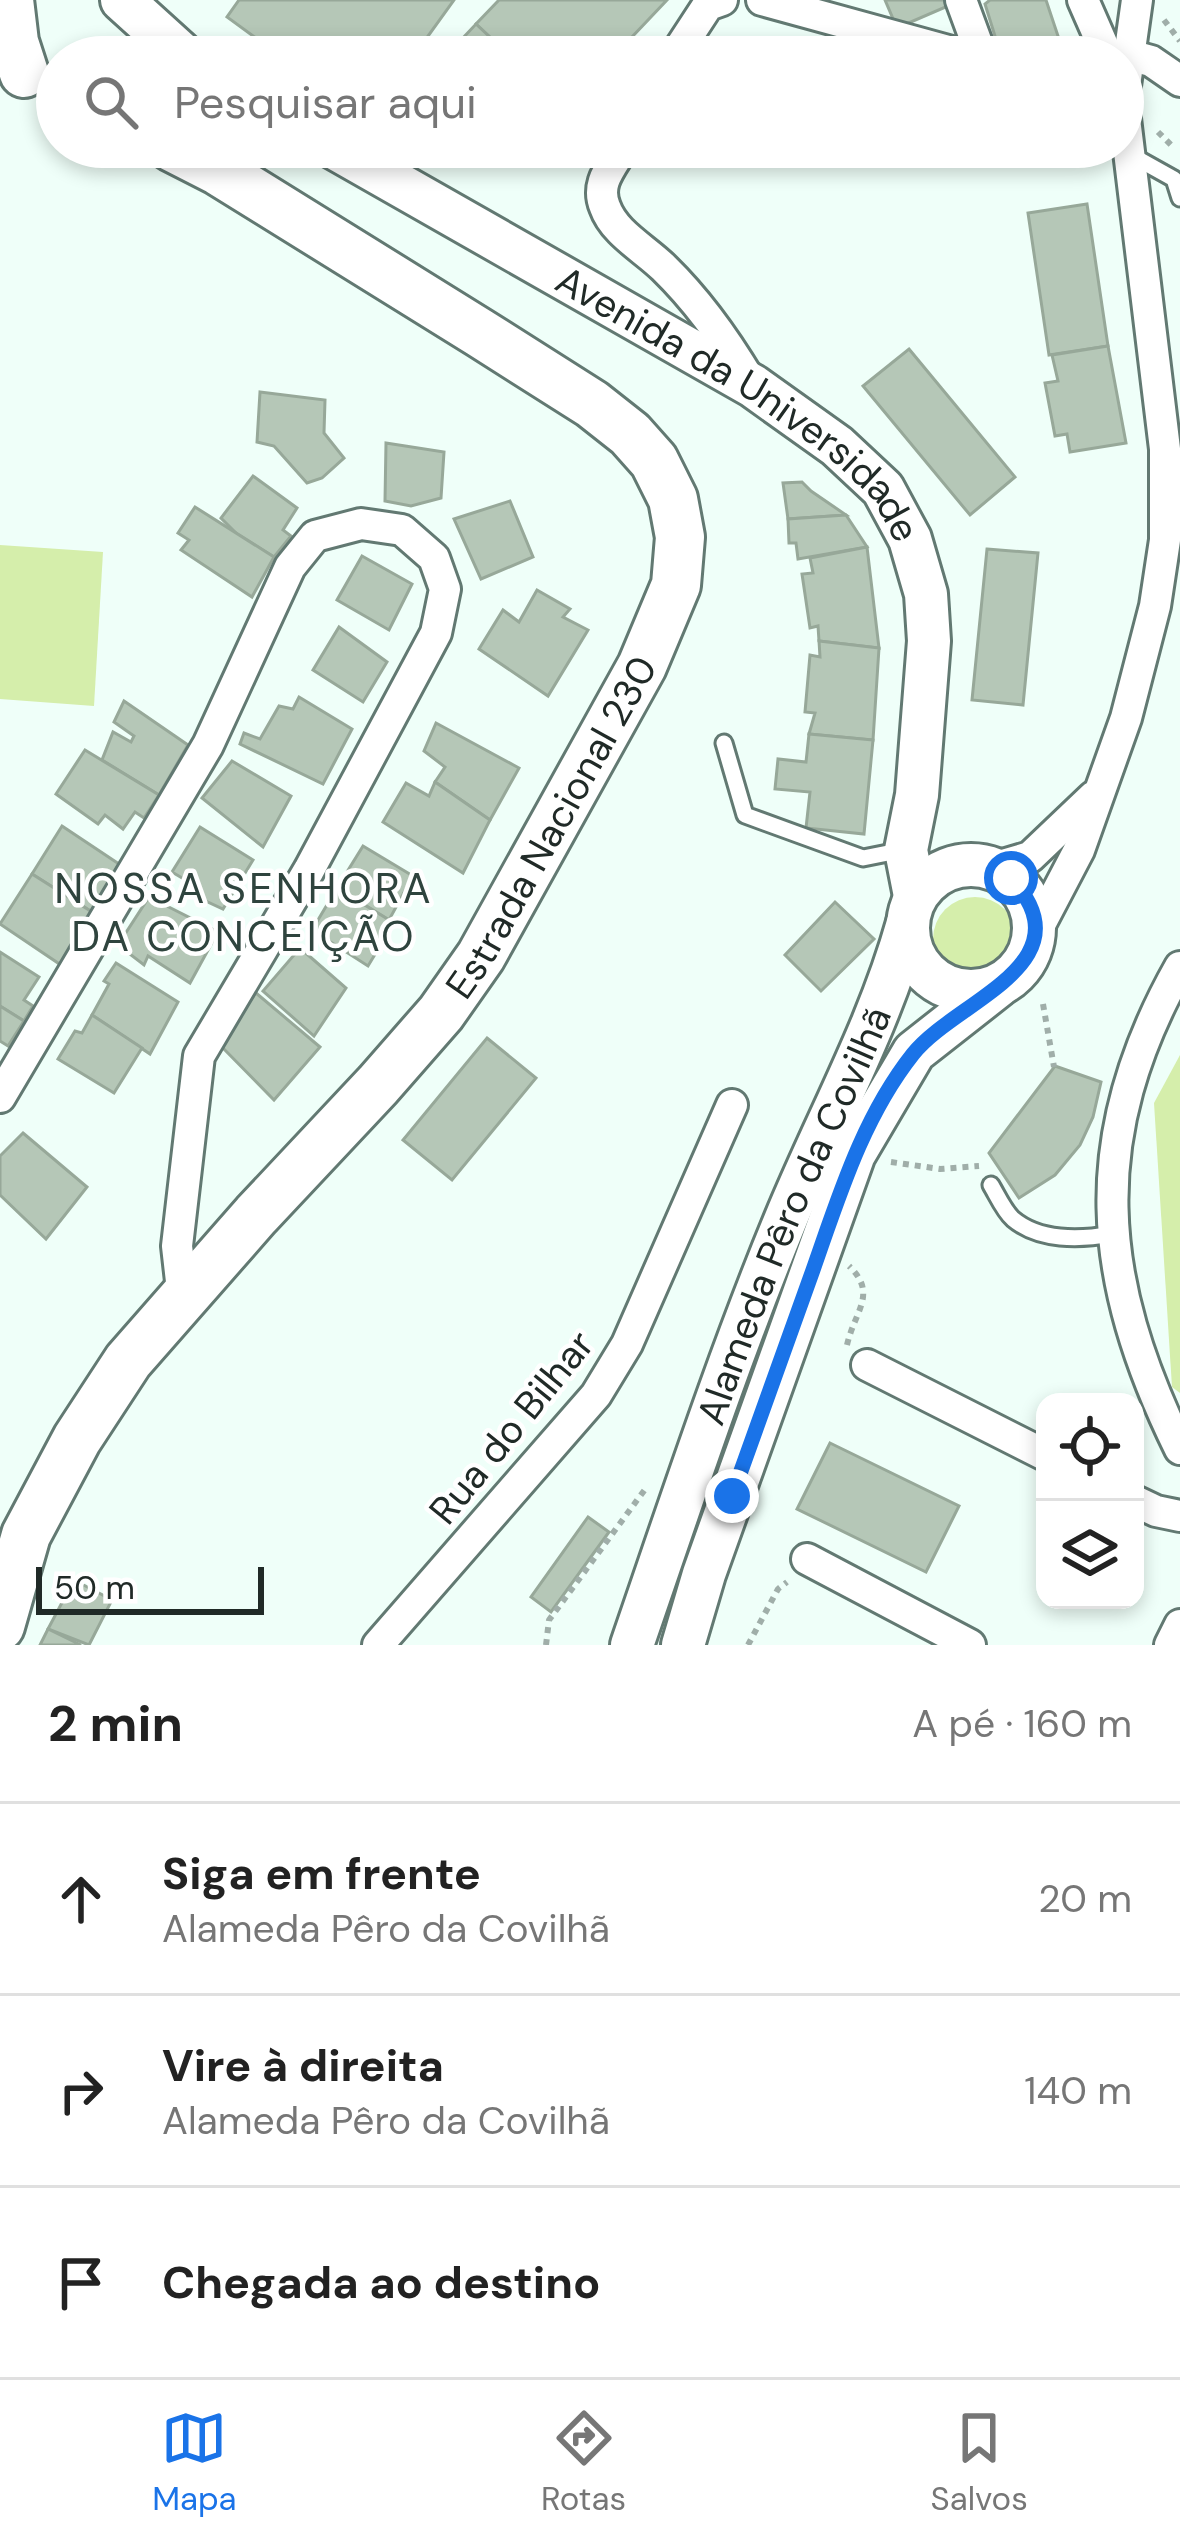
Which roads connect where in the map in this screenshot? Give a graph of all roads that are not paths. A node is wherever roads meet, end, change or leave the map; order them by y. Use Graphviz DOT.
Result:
graph roads {
  1 [pos="122,0"];
  2 [pos="721,0"];
  3 [pos="762,0"];
  4 [pos="862,0"];
  5 [pos="961,0"];
  6 [pos="1083,0"];
  7 [pos="1137,0"];
  8 [pos="873,30"];
  9 [pos="162,36"];
  10 [pos="688,36"];
  11 [pos="895,36"];
  12 [pos="974,36"];
  13 [pos="1106,36"];
  14 [pos="1125,36"];
  15 [pos="1144,60"];
  16 [pos="1180,82"];
  17 [pos="1144,162"];
  18 [pos="213,168"];
  19 [pos="370,168"];
  20 [pos="610,168"];
  21 [pos="1131,168"];
  22 [pos="1180,198"];
  23 [pos="753,386"];
  24 [pos="1173,460"];
  25 [pos="724,743"];
  26 [pos="1096,793"];
  27 [pos="917,795"];
  28 [pos="906,850"];
  29 [pos="974,867"];
  30 [pos="912,910"];
  31 [pos="1035,934"];
  32 [pos="1180,967"];
  33 [pos="998,986"];
  34 [pos="0,1097"];
  35 [pos="732,1105"];
  36 [pos="991,1185"];
  37 [pos="1111,1234"];
  38 [pos="183,1299"];
  39 [pos="857,1353"];
  40 [pos="1180,1449"];
  41 [pos="1036,1450"];
  42 [pos="1144,1505"];
  43 [pos="1180,1516"];
  44 [pos="807,1559"];
  45 [pos="1180,1625"];
  46 [pos="0,1626"];
  47 [pos="378,1645"];
  48 [pos="632,1645"];
  49 [pos="683,1645"];
  50 [pos="970,1645"];
  51 [pos="1170,1645"];
  1 -- 9 [label="main road"];
  2 -- 10 [label="street"];
  3 -- 8 [label="street"];
  4 -- 8 [label="street"];
  5 -- 12 [label="street"];
  6 -- 13 [label="street"];
  7 -- 14 [label="street"];
  8 -- 11 [label="street"];
  15 -- 16 [label="street"];
  17 -- 22 [label="lane"];
  18 -- 38 [label="main road, Estrada Nacional 230"];
  19 -- 23 [label="main road, Avenida da Universidade"];
  20 -- 23 [label="street"];
  21 -- 24 [label="street"];
  23 -- 27 [label="main road, Avenida da Universidade"];
  24 -- 26 [label="street"];
  25 -- 28 [label="lane"];
  26 -- 29 [label="street"];
  26 -- 31 [label="street"];
  27 -- 28 [label="main road, Avenida da Universidade"];
  27 -- 29 [label="main road"];
  28 -- 30 [label="main road, Avenida da Universidade"];
  29 -- 30 [label="main road"];
  29 -- 31 [label="main road"];
  30 -- 33 [label="main road, Alameda Pêro da Covilhã"];
  30 -- 48 [label="main road, Alameda Pêro da Covilhã"];
  31 -- 33 [label="main road, Alameda Pêro da Covilhã"];
  32 -- 37 [label="street"];
  33 -- 49 [label="main road, Alameda Pêro da Covilhã"];
  34 -- 38 [label="street"];
  35 -- 47 [label="street, Rua do Bilhar"];
  36 -- 37 [label="lane"];
  37 -- 40 [label="street"];
  38 -- 46 [label="main road, Estrada Nacional 230"];
  39 -- 41 [label="street"];
  42 -- 43 [label="street"];
  44 -- 50 [label="street"];
  45 -- 51 [label="street"];
}
